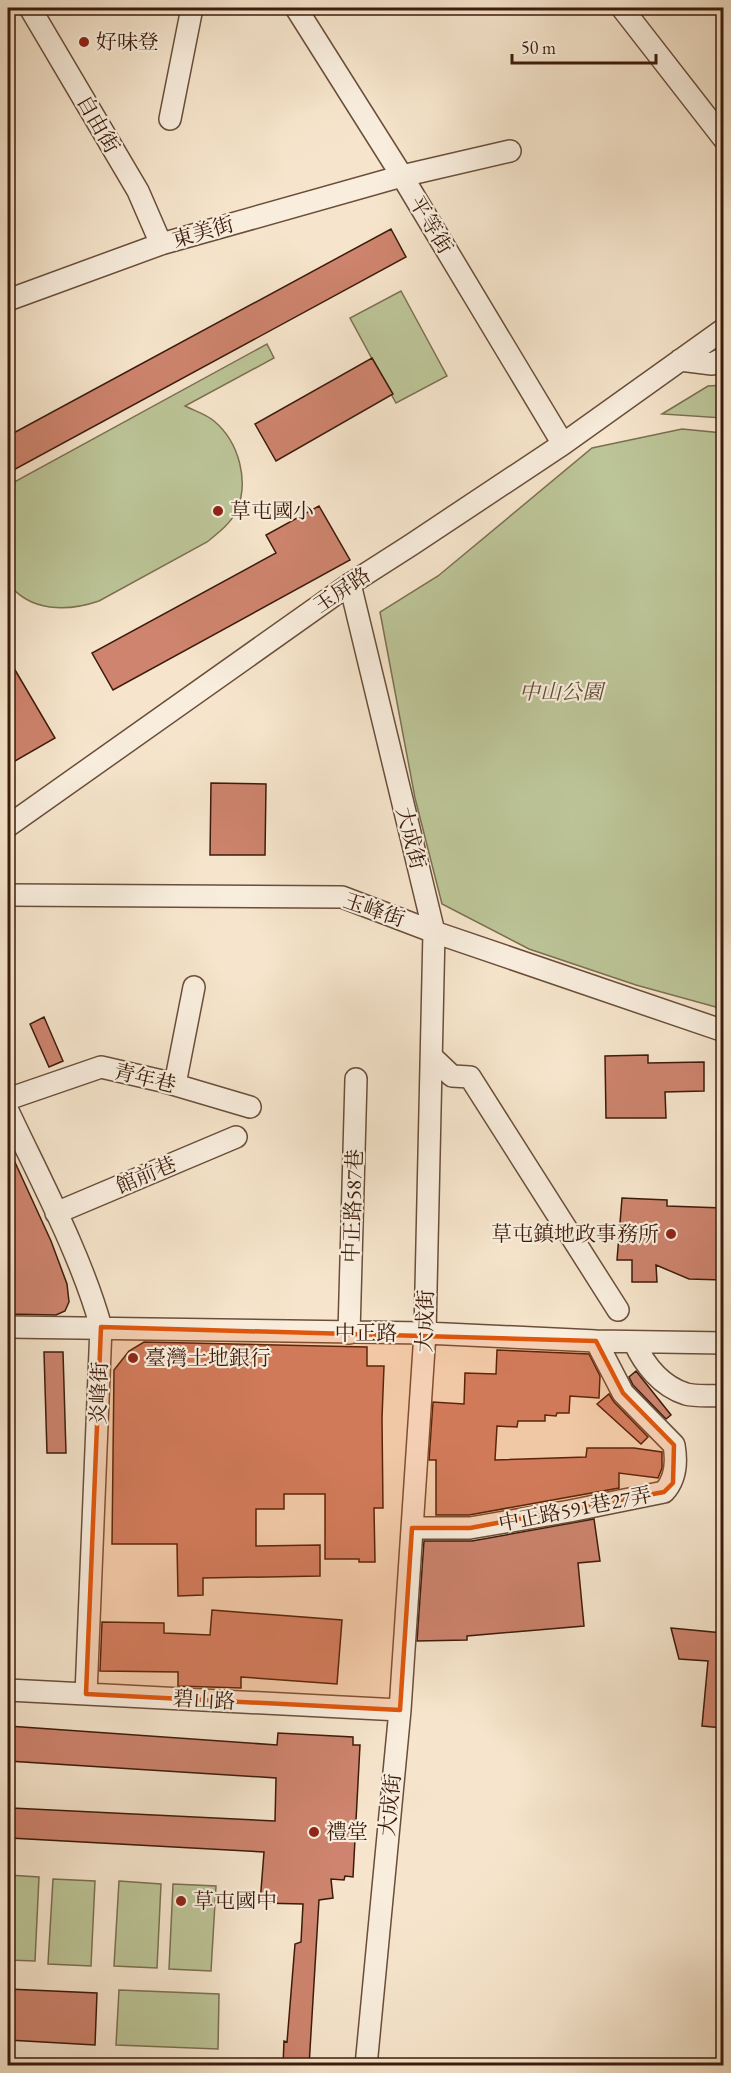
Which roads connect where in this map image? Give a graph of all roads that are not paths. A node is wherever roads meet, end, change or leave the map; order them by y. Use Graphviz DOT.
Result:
graph roads {
  1 [pos="30,8"];
  2 [pos="192,8"];
  3 [pos="297,8"];
  4 [pos="622,8"];
  5 [pos="170,119"];
  6 [pos="723,139"];
  7 [pos="510,151"];
  8 [pos="402,176"];
  9 [pos="161,244"];
  10 [pos="8,300"];
  11 [pos="723,329"];
  12 [pos="723,358"];
  13 [pos="680,360"];
  14 [pos="562,444"];
  15 [pos="350,584"];
  16 [pos="8,826"];
  17 [pos="8,895"];
  18 [pos="434,932"];
  19 [pos="194,987"];
  20 [pos="723,1031"];
  21 [pos="432,1057"];
  22 [pos="356,1079"];
  23 [pos="175,1084"];
  24 [pos="8,1099"];
  25 [pos="250,1107"];
  26 [pos="8,1111"];
  27 [pos="236,1137"];
  28 [pos="56,1213"];
  29 [pos="618,1310"];
  30 [pos="8,1327"];
  31 [pos="101,1327"];
  32 [pos="349,1333"];
  33 [pos="425,1333"];
  34 [pos="596,1341"];
  35 [pos="634,1342"];
  36 [pos="723,1343"];
  37 [pos="723,1396"];
  38 [pos="412,1528"];
  39 [pos="8,1690"];
  40 [pos="86,1694"];
  41 [pos="400,1710"];
  42 [pos="366,2066"];
  1 -- 9 [label="street, 自由街"];
  2 -- 5 [label="street"];
  3 -- 8 [label="street, 平等街"];
  4 -- 6 [label="street"];
  7 -- 8 [label="street, 東美街"];
  8 -- 9 [label="street, 東美街"];
  8 -- 14 [label="street, 平等街"];
  9 -- 10 [label="street, 東美街"];
  11 -- 13 [label="street, 玉屏路"];
  12 -- 13 [label="street"];
  13 -- 14 [label="street, 玉屏路"];
  14 -- 15 [label="street, 玉屏路"];
  15 -- 16 [label="street, 玉屏路"];
  15 -- 18 [label="street, 大成街"];
  17 -- 18 [label="street, 玉峰街"];
  18 -- 20 [label="street, 玉峰街"];
  18 -- 21 [label="street, 大成街"];
  19 -- 23 [label="street"];
  21 -- 29 [label="street"];
  21 -- 33 [label="street, 大成街"];
  22 -- 32 [label="street, 中正路587巷"];
  23 -- 24 [label="street, 青年巷"];
  23 -- 25 [label="street, 青年巷"];
  26 -- 28 [label="street, 炎峰街"];
  27 -- 28 [label="street, 館前巷"];
  28 -- 31 [label="street, 炎峰街"];
  30 -- 31 [label="street, 中正路"];
  31 -- 32 [label="street, 中正路"];
  31 -- 40 [label="street, 炎峰街"];
  32 -- 33 [label="street, 中正路"];
  33 -- 34 [label="street, 中正路"];
  33 -- 38 [label="street, 大成街"];
  34 -- 35 [label="street, 中正路"];
  34 -- 38 [label="street, 中正路591巷27弄"];
  35 -- 36 [label="street, 中正路"];
  35 -- 37 [label="street"];
  38 -- 41 [label="street, 大成街"];
  39 -- 40 [label="street, 碧山路"];
  40 -- 41 [label="street, 碧山路"];
  41 -- 42 [label="street, 大成街"];
}
